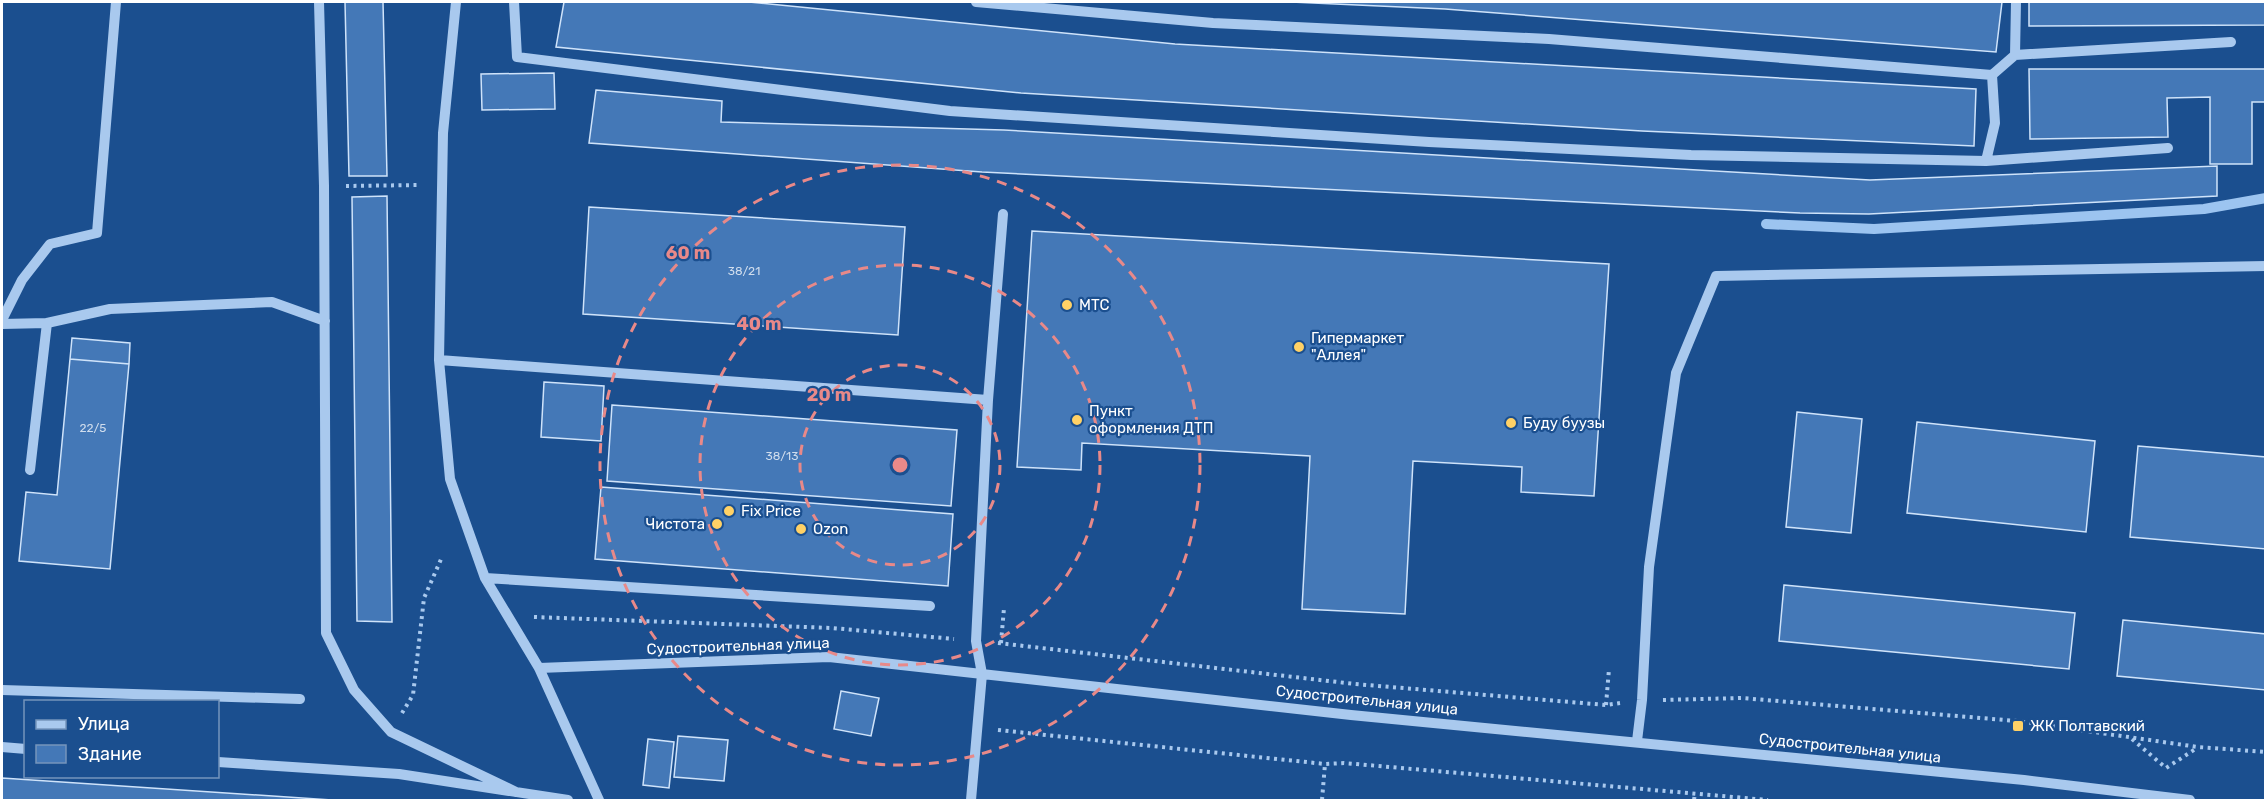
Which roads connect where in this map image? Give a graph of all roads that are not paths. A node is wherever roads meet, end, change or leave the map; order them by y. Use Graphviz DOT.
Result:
graph roads {
  1 [pos="116,2"];
  2 [pos="319,2"];
  3 [pos="456,2"];
  4 [pos="514,2"];
  5 [pos="976,2"];
  6 [pos="2016,2"];
  7 [pos="2231,42"];
  8 [pos="2015,55"];
  9 [pos="1992,75"];
  10 [pos="2168,148"];
  11 [pos="1986,161"];
  12 [pos="1003,214"];
  13 [pos="2265,266"];
  14 [pos="325,321"];
  15 [pos="2,322"];
  16 [pos="47,323"];
  17 [pos="439,360"];
  18 [pos="988,400"];
  19 [pos="30,470"];
  20 [pos="485,578"];
  21 [pos="930,606"];
  22 [pos="538,668"];
  23 [pos="982,674"];
  24 [pos="2,690"];
  25 [pos="300,699"];
  26 [pos="1637,741"];
  27 [pos="2,747"];
  28 [pos="24,749"];
  29 [pos="219,762"];
  30 [pos="516,792"];
  31 [pos="2105,796"];
  32 [pos="568,801"];
  33 [pos="599,801"];
  34 [pos="971,801"];
  35 [pos="2190,801"];
  1 -- 15 [label="street"];
  2 -- 14 [label="street"];
  3 -- 17 [label="street"];
  4 -- 11 [label="street"];
  5 -- 9 [label="street"];
  6 -- 8 [label="street"];
  7 -- 8 [label="street"];
  8 -- 9 [label="street"];
  9 -- 11 [label="street"];
  10 -- 11 [label="street"];
  12 -- 18 [label="street"];
  13 -- 26 [label="street"];
  14 -- 16 [label="street"];
  14 -- 30 [label="street"];
  15 -- 16 [label="street"];
  16 -- 19 [label="street"];
  17 -- 18 [label="street"];
  17 -- 20 [label="street"];
  18 -- 23 [label="street"];
  20 -- 21 [label="street"];
  20 -- 22 [label="street"];
  22 -- 23 [label="street, Судостроительная улица"];
  22 -- 33 [label="street"];
  23 -- 26 [label="street, Судостроительная улица"];
  23 -- 34 [label="street"];
  24 -- 25 [label="street"];
  26 -- 31 [label="street, Судостроительная улица"];
  27 -- 28 [label="street"];
  29 -- 30 [label="street"];
  30 -- 32 [label="street"];
  31 -- 35 [label="street, Судостроительная улица"];
}
